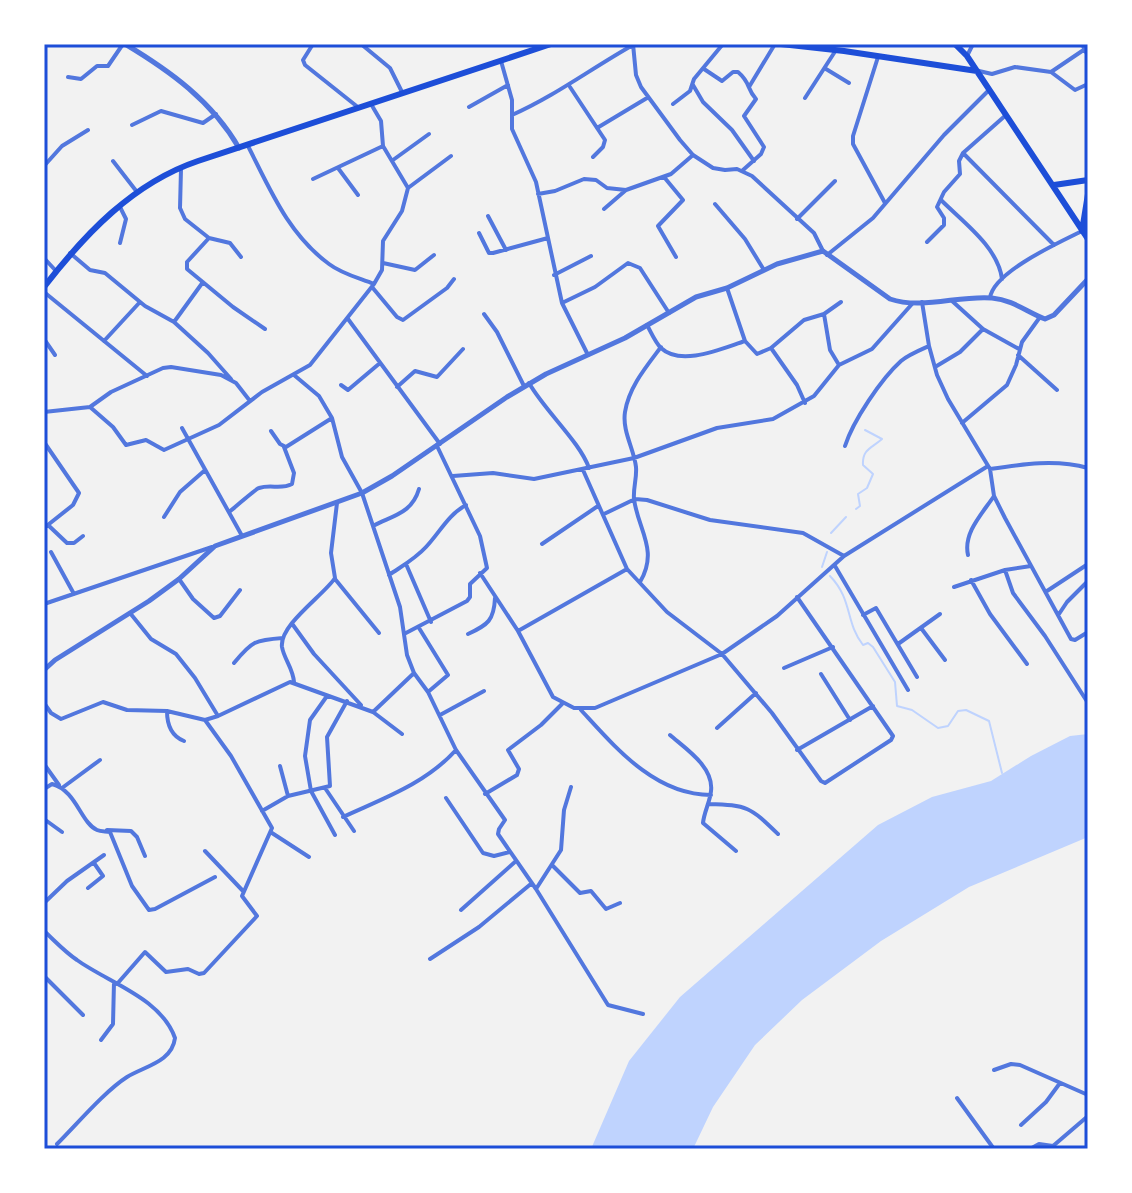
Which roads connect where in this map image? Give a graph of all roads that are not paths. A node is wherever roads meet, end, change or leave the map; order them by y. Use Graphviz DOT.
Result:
graph roads {
  1 [pos="124,44"];
  2 [pos="313,44"];
  3 [pos="361,44"];
  4 [pos="549,44"];
  5 [pos="633,44"];
  6 [pos="723,44"];
  7 [pos="778,44"];
  8 [pos="955,44"];
  9 [pos="973,44"];
  10 [pos="845,47"];
  11 [pos="1085,47"];
  12 [pos="836,50"];
  13 [pos="878,56"];
  14 [pos="967,56"];
  15 [pos="1088,56"];
  16 [pos="500,60"];
  17 [pos="704,69"];
  18 [pos="826,69"];
  19 [pos="977,71"];
  20 [pos="1051,72"];
  21 [pos="68,77"];
  22 [pos="849,83"];
  23 [pos="509,84"];
  24 [pos="1088,84"];
  25 [pos="693,85"];
  26 [pos="569,86"];
  27 [pos="749,87"];
  28 [pos="989,90"];
  29 [pos="403,95"];
  30 [pos="648,98"];
  31 [pos="805,98"];
  32 [pos="371,104"];
  33 [pos="673,104"];
  34 [pos="469,107"];
  35 [pos="359,108"];
  36 [pos="216,114"];
  37 [pos="512,115"];
  38 [pos="1006,115"];
  39 [pos="132,125"];
  40 [pos="597,128"];
  41 [pos="88,130"];
  42 [pos="429,134"];
  43 [pos="248,146"];
  44 [pos="383,146"];
  45 [pos="239,149"];
  46 [pos="963,153"];
  47 [pos="693,155"];
  48 [pos="451,156"];
  49 [pos="593,157"];
  50 [pos="393,160"];
  51 [pos="113,161"];
  52 [pos="754,161"];
  53 [pos="44,166"];
  54 [pos="180,167"];
  55 [pos="338,167"];
  56 [pos="743,170"];
  57 [pos="664,177"];
  58 [pos="313,179"];
  59 [pos="1088,180"];
  60 [pos="835,181"];
  61 [pos="1054,185"];
  62 [pos="408,188"];
  63 [pos="626,190"];
  64 [pos="137,192"];
  65 [pos="538,194"];
  66 [pos="1088,194"];
  67 [pos="358,195"];
  68 [pos="941,200"];
  69 [pos="885,203"];
  70 [pos="715,204"];
  71 [pos="120,207"];
  72 [pos="1087,207"];
  73 [pos="604,209"];
  74 [pos="488,216"];
  75 [pos="797,219"];
  76 [pos="1082,231"];
  77 [pos="479,233"];
  78 [pos="209,238"];
  79 [pos="548,238"];
  80 [pos="1088,239"];
  81 [pos="927,242"];
  82 [pos="120,243"];
  83 [pos="1054,245"];
  84 [pos="506,250"];
  85 [pos="70,253"];
  86 [pos="825,253"];
  87 [pos="434,255"];
  88 [pos="591,256"];
  89 [pos="241,257"];
  90 [pos="676,257"];
  91 [pos="44,258"];
  92 [pos="383,263"];
  93 [pos="764,270"];
  94 [pos="56,271"];
  95 [pos="554,275"];
  96 [pos="454,279"];
  97 [pos="1002,279"];
  98 [pos="1088,279"];
  99 [pos="203,282"];
  100 [pos="373,286"];
  101 [pos="727,288"];
  102 [pos="44,289"];
  103 [pos="990,298"];
  104 [pos="951,300"];
  105 [pos="140,302"];
  106 [pos="841,302"];
  107 [pos="913,302"];
  108 [pos="922,302"];
  109 [pos="562,303"];
  110 [pos="669,313"];
  111 [pos="484,314"];
  112 [pos="824,314"];
  113 [pos="1040,317"];
  114 [pos="348,319"];
  115 [pos="174,322"];
  116 [pos="647,325"];
  117 [pos="265,329"];
  118 [pos="983,329"];
  119 [pos="44,339"];
  120 [pos="104,341"];
  121 [pos="745,341"];
  122 [pos="929,346"];
  123 [pos="661,347"];
  124 [pos="771,348"];
  125 [pos="463,349"];
  126 [pos="1019,349"];
  127 [pos="55,355"];
  128 [pos="588,355"];
  129 [pos="1018,355"];
  130 [pos="380,363"];
  131 [pos="839,365"];
  132 [pos="935,368"];
  133 [pos="294,375"];
  134 [pos="147,376"];
  135 [pos="232,380"];
  136 [pos="341,385"];
  137 [pos="526,385"];
  138 [pos="397,387"];
  139 [pos="1057,390"];
  140 [pos="250,401"];
  141 [pos="805,403"];
  142 [pos="90,407"];
  143 [pos="44,412"];
  144 [pos="332,418"];
  145 [pos="962,423"];
  146 [pos="182,428"];
  147 [pos="271,431"];
  148 [pos="187,440"];
  149 [pos="44,442"];
  150 [pos="439,445"];
  151 [pos="845,446"];
  152 [pos="284,447"];
  153 [pos="634,458"];
  154 [pos="589,468"];
  155 [pos="989,468"];
  156 [pos="1088,468"];
  157 [pos="583,470"];
  158 [pos="204,471"];
  159 [pos="453,476"];
  160 [pos="419,489"];
  161 [pos="362,493"];
  162 [pos="635,496"];
  163 [pos="994,496"];
  164 [pos="337,503"];
  165 [pos="467,505"];
  166 [pos="598,506"];
  167 [pos="229,512"];
  168 [pos="603,515"];
  169 [pos="164,517"];
  170 [pos="46,526"];
  171 [pos="373,526"];
  172 [pos="241,534"];
  173 [pos="83,536"];
  174 [pos="542,544"];
  175 [pos="215,546"];
  176 [pos="51,552"];
  177 [pos="968,555"];
  178 [pos="844,556"];
  179 [pos="406,564"];
  180 [pos="1088,564"];
  181 [pos="835,566"];
  182 [pos="1031,566"];
  183 [pos="627,569"];
  184 [pos="1005,570"];
  185 [pos="480,573"];
  186 [pos="389,575"];
  187 [pos="335,578"];
  188 [pos="179,579"];
  189 [pos="971,580"];
  190 [pos="1088,581"];
  191 [pos="640,582"];
  192 [pos="954,587"];
  193 [pos="240,590"];
  194 [pos="1047,591"];
  195 [pos="74,594"];
  196 [pos="495,595"];
  197 [pos="797,597"];
  198 [pos="44,604"];
  199 [pos="130,613"];
  200 [pos="940,614"];
  201 [pos="1059,614"];
  202 [pos="863,615"];
  203 [pos="431,622"];
  204 [pos="293,625"];
  205 [pos="419,628"];
  206 [pos="921,628"];
  207 [pos="518,631"];
  208 [pos="1088,632"];
  209 [pos="379,633"];
  210 [pos="404,634"];
  211 [pos="468,634"];
  212 [pos="283,638"];
  213 [pos="898,644"];
  214 [pos="833,647"];
  215 [pos="722,654"];
  216 [pos="945,660"];
  217 [pos="234,663"];
  218 [pos="1027,664"];
  219 [pos="784,668"];
  220 [pos="44,670"];
  221 [pos="414,673"];
  222 [pos="821,674"];
  223 [pos="917,677"];
  224 [pos="294,682"];
  225 [pos="908,690"];
  226 [pos="484,691"];
  227 [pos="428,692"];
  228 [pos="756,693"];
  229 [pos="327,696"];
  230 [pos="347,701"];
  231 [pos="44,703"];
  232 [pos="1088,703"];
  233 [pos="562,704"];
  234 [pos="873,706"];
  235 [pos="363,707"];
  236 [pos="581,710"];
  237 [pos="167,711"];
  238 [pos="373,712"];
  239 [pos="440,715"];
  240 [pos="218,716"];
  241 [pos="205,720"];
  242 [pos="850,720"];
  243 [pos="717,728"];
  244 [pos="402,734"];
  245 [pos="670,735"];
  246 [pos="184,741"];
  247 [pos="456,750"];
  248 [pos="797,750"];
  249 [pos="100,760"];
  250 [pos="44,764"];
  251 [pos="280,766"];
  252 [pos="61,786"];
  253 [pos="571,787"];
  254 [pos="325,788"];
  255 [pos="44,789"];
  256 [pos="311,791"];
  257 [pos="485,794"];
  258 [pos="711,795"];
  259 [pos="288,796"];
  260 [pos="446,798"];
  261 [pos="708,804"];
  262 [pos="262,811"];
  263 [pos="343,817"];
  264 [pos="44,819"];
  265 [pos="107,830"];
  266 [pos="354,831"];
  267 [pos="62,832"];
  268 [pos="272,833"];
  269 [pos="778,834"];
  270 [pos="335,835"];
  271 [pos="205,851"];
  272 [pos="736,851"];
  273 [pos="510,852"];
  274 [pos="104,855"];
  275 [pos="145,856"];
  276 [pos="309,857"];
  277 [pos="516,861"];
  278 [pos="94,863"];
  279 [pos="552,865"];
  280 [pos="215,877"];
  281 [pos="532,883"];
  282 [pos="88,888"];
  283 [pos="536,889"];
  284 [pos="243,891"];
  285 [pos="44,903"];
  286 [pos="620,903"];
  287 [pos="461,910"];
  288 [pos="44,931"];
  289 [pos="430,959"];
  290 [pos="44,976"];
  291 [pos="116,983"];
  292 [pos="643,1014"];
  293 [pos="83,1015"];
  294 [pos="101,1040"];
  295 [pos="994,1070"];
  296 [pos="1060,1083"];
  297 [pos="1088,1095"];
  298 [pos="957,1098"];
  299 [pos="1088,1116"];
  300 [pos="1021,1125"];
  301 [pos="57,1144"];
  302 [pos="994,1149"];
  303 [pos="1030,1149"];
  1 -- 21 [label="street"];
  1 -- 36 [label="street"];
  2 -- 35 [label="street"];
  3 -- 29 [label="street"];
  4 -- 16 [label="main road"];
  5 -- 26 [label="street"];
  5 -- 30 [label="street"];
  6 -- 17 [label="street"];
  7 -- 12 [label="main road"];
  7 -- 27 [label="street"];
  8 -- 14 [label="main road"];
  9 -- 14 [label="street"];
  10 -- 12 [label="main road"];
  10 -- 13 [label="main road"];
  11 -- 15 [label="street"];
  11 -- 20 [label="street"];
  12 -- 18 [label="street"];
  13 -- 19 [label="main road"];
  13 -- 69 [label="street"];
  14 -- 19 [label="main road"];
  16 -- 23 [label="street"];
  16 -- 29 [label="main road"];
  17 -- 25 [label="street"];
  17 -- 27 [label="street"];
  18 -- 22 [label="street"];
  18 -- 31 [label="street"];
  19 -- 20 [label="street"];
  19 -- 28 [label="main road"];
  20 -- 24 [label="street"];
  23 -- 34 [label="street"];
  23 -- 37 [label="street"];
  25 -- 33 [label="street"];
  25 -- 52 [label="street"];
  26 -- 37 [label="street"];
  26 -- 40 [label="street"];
  27 -- 52 [label="street"];
  28 -- 38 [label="main road"];
  28 -- 69 [label="street"];
  29 -- 32 [label="main road"];
  30 -- 40 [label="street"];
  30 -- 47 [label="street"];
  32 -- 35 [label="main road"];
  32 -- 44 [label="street"];
  35 -- 43 [label="main road"];
  36 -- 39 [label="street"];
  36 -- 45 [label="street"];
  37 -- 65 [label="street"];
  38 -- 46 [label="street"];
  38 -- 61 [label="main road"];
  40 -- 49 [label="street"];
  41 -- 53 [label="street"];
  42 -- 50 [label="street"];
  43 -- 45 [label="main road"];
  43 -- 100 [label="street"];
  44 -- 50 [label="street"];
  44 -- 55 [label="street"];
  45 -- 54 [label="main road"];
  46 -- 68 [label="street"];
  46 -- 83 [label="street"];
  47 -- 56 [label="street"];
  47 -- 57 [label="street"];
  48 -- 62 [label="street"];
  50 -- 62 [label="street"];
  51 -- 64 [label="street"];
  52 -- 56 [label="street"];
  54 -- 64 [label="main road"];
  54 -- 78 [label="street"];
  55 -- 58 [label="street"];
  55 -- 67 [label="street"];
  56 -- 75 [label="street"];
  57 -- 63 [label="street"];
  57 -- 90 [label="street"];
  59 -- 61 [label="main road"];
  60 -- 75 [label="street"];
  61 -- 76 [label="main road"];
  62 -- 92 [label="street"];
  63 -- 65 [label="street"];
  63 -- 73 [label="street"];
  64 -- 71 [label="main road"];
  65 -- 79 [label="street"];
  66 -- 72 [label="main road"];
  68 -- 81 [label="street"];
  68 -- 97 [label="street"];
  69 -- 86 [label="street"];
  70 -- 93 [label="street"];
  71 -- 82 [label="street"];
  71 -- 85 [label="main road"];
  72 -- 76 [label="main road"];
  74 -- 84 [label="street"];
  75 -- 86 [label="street"];
  76 -- 80 [label="main road"];
  76 -- 83 [label="street"];
  77 -- 84 [label="street"];
  78 -- 89 [label="street"];
  78 -- 99 [label="street"];
  79 -- 84 [label="street"];
  79 -- 95 [label="street"];
  83 -- 97 [label="street"];
  85 -- 94 [label="main road"];
  85 -- 105 [label="street"];
  86 -- 93 [label="street"];
  86 -- 107 [label="street"];
  87 -- 92 [label="street"];
  88 -- 95 [label="street"];
  91 -- 94 [label="street"];
  92 -- 100 [label="street"];
  93 -- 101 [label="street"];
  94 -- 102 [label="main road"];
  95 -- 109 [label="street"];
  96 -- 100 [label="street"];
  97 -- 103 [label="street"];
  98 -- 113 [label="street"];
  99 -- 115 [label="street"];
  99 -- 117 [label="street"];
  100 -- 114 [label="street"];
  101 -- 110 [label="street"];
  101 -- 121 [label="street"];
  102 -- 120 [label="street"];
  103 -- 104 [label="street"];
  103 -- 113 [label="street"];
  104 -- 108 [label="street"];
  104 -- 118 [label="street"];
  105 -- 115 [label="street"];
  105 -- 120 [label="street"];
  106 -- 112 [label="street"];
  107 -- 108 [label="street"];
  107 -- 131 [label="street"];
  108 -- 122 [label="street"];
  109 -- 110 [label="street"];
  109 -- 128 [label="street"];
  110 -- 116 [label="street"];
  111 -- 137 [label="street"];
  112 -- 124 [label="street"];
  112 -- 131 [label="street"];
  113 -- 126 [label="street"];
  114 -- 130 [label="street"];
  114 -- 133 [label="street"];
  115 -- 135 [label="street"];
  116 -- 123 [label="street"];
  116 -- 128 [label="street"];
  118 -- 126 [label="street"];
  118 -- 132 [label="street"];
  119 -- 127 [label="street"];
  120 -- 134 [label="street"];
  121 -- 123 [label="street"];
  121 -- 124 [label="street"];
  122 -- 132 [label="street"];
  122 -- 151 [label="street"];
  123 -- 153 [label="street"];
  124 -- 141 [label="street"];
  125 -- 138 [label="street"];
  126 -- 129 [label="street"];
  128 -- 137 [label="street"];
  129 -- 139 [label="street"];
  129 -- 145 [label="street"];
  130 -- 136 [label="street"];
  130 -- 138 [label="street"];
  131 -- 141 [label="street"];
  132 -- 145 [label="street"];
  133 -- 140 [label="street"];
  133 -- 144 [label="street"];
  134 -- 135 [label="street"];
  134 -- 142 [label="street"];
  135 -- 140 [label="street"];
  137 -- 150 [label="street"];
  137 -- 154 [label="street"];
  138 -- 150 [label="street"];
  140 -- 148 [label="street"];
  141 -- 153 [label="street"];
  142 -- 143 [label="street"];
  142 -- 148 [label="street"];
  144 -- 152 [label="street"];
  144 -- 161 [label="street"];
  145 -- 155 [label="street"];
  146 -- 148 [label="street"];
  147 -- 152 [label="street"];
  148 -- 158 [label="street"];
  149 -- 170 [label="street"];
  150 -- 159 [label="street"];
  150 -- 161 [label="street"];
  152 -- 167 [label="street"];
  153 -- 154 [label="street"];
  153 -- 162 [label="street"];
  154 -- 157 [label="street"];
  155 -- 156 [label="street"];
  155 -- 163 [label="street"];
  155 -- 178 [label="street"];
  157 -- 159 [label="street"];
  157 -- 166 [label="street"];
  158 -- 167 [label="street"];
  158 -- 169 [label="street"];
  159 -- 165 [label="street"];
  160 -- 171 [label="street"];
  161 -- 164 [label="street"];
  161 -- 171 [label="street"];
  162 -- 168 [label="street"];
  162 -- 178 [label="street"];
  162 -- 191 [label="street"];
  163 -- 177 [label="street"];
  163 -- 182 [label="street"];
  164 -- 172 [label="street"];
  164 -- 187 [label="street"];
  165 -- 179 [label="street"];
  165 -- 185 [label="street"];
  166 -- 168 [label="street"];
  166 -- 174 [label="street"];
  167 -- 172 [label="street"];
  168 -- 183 [label="street"];
  170 -- 173 [label="street"];
  171 -- 186 [label="street"];
  172 -- 175 [label="street"];
  175 -- 188 [label="street"];
  175 -- 195 [label="street"];
  176 -- 195 [label="street"];
  178 -- 181 [label="street"];
  179 -- 186 [label="street"];
  179 -- 203 [label="street"];
  180 -- 194 [label="street"];
  181 -- 197 [label="street"];
  181 -- 202 [label="street"];
  182 -- 184 [label="street"];
  182 -- 194 [label="street"];
  183 -- 191 [label="street"];
  183 -- 207 [label="street"];
  184 -- 189 [label="street"];
  184 -- 232 [label="street"];
  185 -- 196 [label="street"];
  185 -- 203 [label="street"];
  186 -- 210 [label="street"];
  187 -- 204 [label="street"];
  187 -- 209 [label="street"];
  188 -- 193 [label="street"];
  188 -- 199 [label="street"];
  189 -- 192 [label="street"];
  189 -- 218 [label="street"];
  190 -- 201 [label="street"];
  191 -- 215 [label="street"];
  194 -- 201 [label="street"];
  195 -- 198 [label="street"];
  196 -- 207 [label="street"];
  196 -- 211 [label="street"];
  197 -- 214 [label="street"];
  197 -- 215 [label="street"];
  199 -- 220 [label="street"];
  199 -- 240 [label="street"];
  200 -- 206 [label="street"];
  201 -- 208 [label="street"];
  202 -- 213 [label="street"];
  202 -- 225 [label="street"];
  203 -- 205 [label="street"];
  204 -- 212 [label="street"];
  204 -- 235 [label="street"];
  205 -- 210 [label="street"];
  205 -- 227 [label="street"];
  206 -- 213 [label="street"];
  206 -- 216 [label="street"];
  207 -- 233 [label="street"];
  210 -- 221 [label="street"];
  212 -- 217 [label="street"];
  212 -- 224 [label="street"];
  213 -- 223 [label="street"];
  214 -- 219 [label="street"];
  214 -- 234 [label="street"];
  215 -- 228 [label="street"];
  215 -- 236 [label="street"];
  221 -- 227 [label="street"];
  221 -- 238 [label="street"];
  222 -- 242 [label="street"];
  224 -- 229 [label="street"];
  224 -- 240 [label="street"];
  226 -- 239 [label="street"];
  227 -- 239 [label="street"];
  228 -- 243 [label="street"];
  228 -- 248 [label="street"];
  229 -- 230 [label="street"];
  229 -- 256 [label="street"];
  230 -- 235 [label="street"];
  230 -- 254 [label="street"];
  231 -- 237 [label="street"];
  233 -- 236 [label="street"];
  233 -- 257 [label="street"];
  234 -- 242 [label="street"];
  234 -- 248 [label="street"];
  235 -- 238 [label="street"];
  236 -- 258 [label="street"];
  237 -- 241 [label="street"];
  237 -- 246 [label="street"];
  238 -- 244 [label="street"];
  239 -- 247 [label="street"];
  240 -- 241 [label="street"];
  241 -- 262 [label="street"];
  242 -- 248 [label="street"];
  245 -- 258 [label="street"];
  247 -- 257 [label="street"];
  247 -- 263 [label="street"];
  249 -- 252 [label="street"];
  250 -- 252 [label="street"];
  251 -- 259 [label="street"];
  252 -- 255 [label="street"];
  252 -- 265 [label="street"];
  253 -- 279 [label="street"];
  254 -- 256 [label="street"];
  254 -- 263 [label="street"];
  256 -- 259 [label="street"];
  256 -- 270 [label="street"];
  257 -- 273 [label="street"];
  258 -- 261 [label="street"];
  259 -- 262 [label="street"];
  260 -- 273 [label="street"];
  261 -- 269 [label="street"];
  261 -- 272 [label="street"];
  262 -- 268 [label="street"];
  263 -- 266 [label="street"];
  264 -- 267 [label="street"];
  265 -- 275 [label="street"];
  265 -- 280 [label="street"];
  268 -- 276 [label="street"];
  268 -- 284 [label="street"];
  271 -- 284 [label="street"];
  273 -- 277 [label="street"];
  274 -- 278 [label="street"];
  277 -- 281 [label="street"];
  277 -- 287 [label="street"];
  278 -- 282 [label="street"];
  278 -- 285 [label="street"];
  279 -- 283 [label="street"];
  279 -- 286 [label="street"];
  281 -- 283 [label="street"];
  281 -- 289 [label="street"];
  283 -- 292 [label="street"];
  284 -- 291 [label="street"];
  288 -- 291 [label="street"];
  290 -- 293 [label="street"];
  291 -- 294 [label="street"];
  291 -- 301 [label="street"];
  295 -- 296 [label="street"];
  296 -- 297 [label="street"];
  296 -- 300 [label="street"];
  298 -- 302 [label="street"];
  299 -- 303 [label="street"];
}
